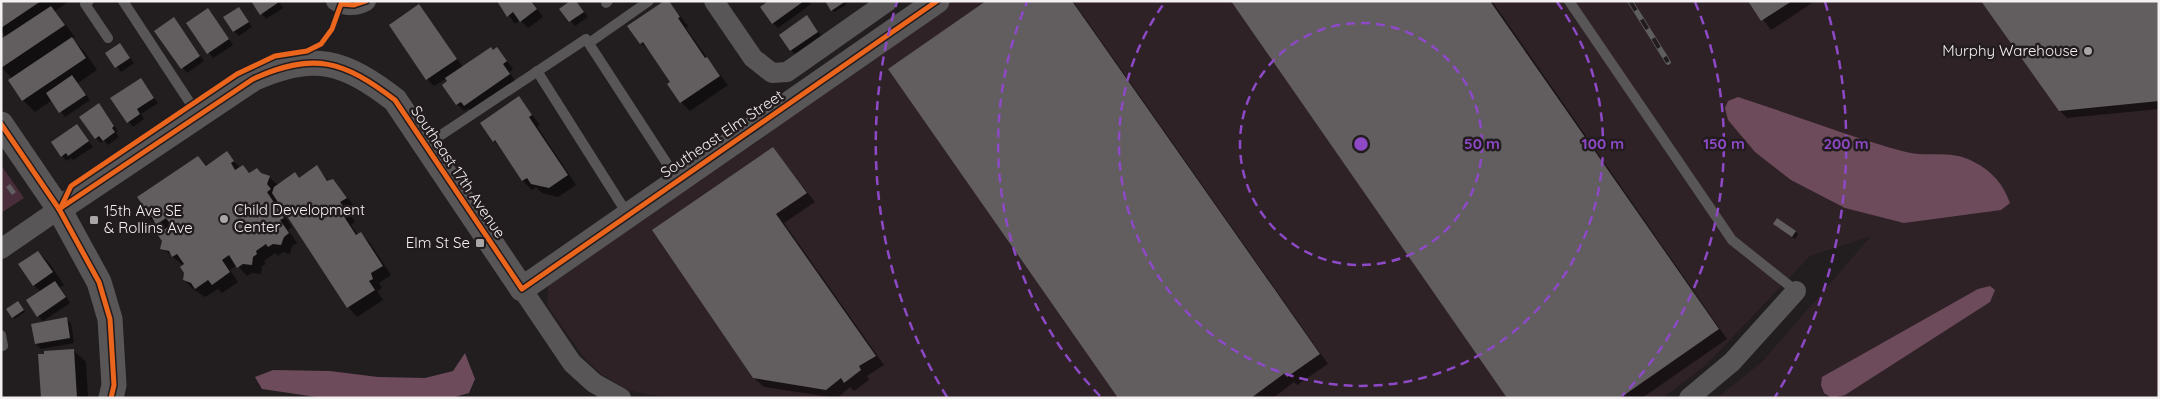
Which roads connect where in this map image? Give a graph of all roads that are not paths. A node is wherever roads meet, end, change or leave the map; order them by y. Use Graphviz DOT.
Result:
graph roads {
  1 [pos="89,1"];
  2 [pos="123,1"];
  3 [pos="366,1"];
  4 [pos="649,1"];
  5 [pos="714,1"];
  6 [pos="937,1"];
  7 [pos="1569,1"];
  8 [pos="338,3"];
  9 [pos="877,4"];
  10 [pos="108,38"];
  11 [pos="589,43"];
  12 [pos="537,71"];
  13 [pos="198,116"];
  14 [pos="1,124"];
  15 [pos="425,145"];
  16 [pos="677,180"];
  17 [pos="59,210"];
  18 [pos="629,216"];
  19 [pos="1,248"];
  20 [pos="522,288"];
  21 [pos="1796,291"];
  22 [pos="1,335"];
  23 [pos="3,346"];
  24 [pos="116,394"];
  25 [pos="621,398"];
  26 [pos="1689,398"];
  1 -- 10 [label="lane"];
  2 -- 13 [label="lane"];
  3 -- 8 [label="street"];
  4 -- 11 [label="lane"];
  5 -- 9 [label="street, Southeast Elm Street"];
  6 -- 16 [label="street, Southeast Elm Street"];
  7 -- 21 [label="lane"];
  11 -- 12 [label="lane"];
  11 -- 16 [label="lane"];
  12 -- 15 [label="lane"];
  12 -- 18 [label="lane"];
  13 -- 15 [label="street, Southeast 17th Avenue"];
  13 -- 17 [label="street, Southeast 17th Avenue"];
  14 -- 17 [label="street"];
  15 -- 20 [label="street, Southeast 17th Avenue"];
  16 -- 18 [label="street, Southeast Elm Street"];
  17 -- 19 [label="street"];
  17 -- 24 [label="street"];
  18 -- 20 [label="street, Southeast Elm Street"];
  20 -- 25 [label="street"];
  21 -- 26 [label="street"];
  22 -- 23 [label="lane"];
}
